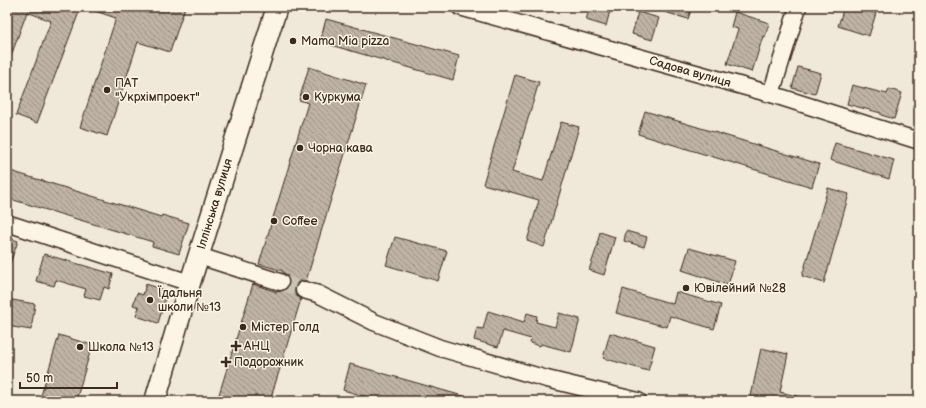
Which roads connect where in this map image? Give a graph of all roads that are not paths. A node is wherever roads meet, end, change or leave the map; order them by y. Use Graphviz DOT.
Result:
graph roads {
  1 [pos="277,7"];
  2 [pos="460,7"];
  3 [pos="798,7"];
  4 [pos="771,94"];
  5 [pos="919,141"];
  6 [pos="7,223"];
  7 [pos="199,256"];
  8 [pos="280,282"];
  9 [pos="190,283"];
  10 [pos="304,290"];
  11 [pos="155,401"];
  12 [pos="638,401"];
  1 -- 7 [label="main road, Іллінська вулиця"];
  2 -- 4 [label="street, Садова вулиця"];
  3 -- 4 [label="street"];
  4 -- 5 [label="street, Садова вулиця"];
  6 -- 9 [label="street"];
  7 -- 8 [label="street"];
  7 -- 9 [label="main road, Іллінська вулиця"];
  9 -- 11 [label="main road, Іллінська вулиця"];
  10 -- 12 [label="street"];
}
